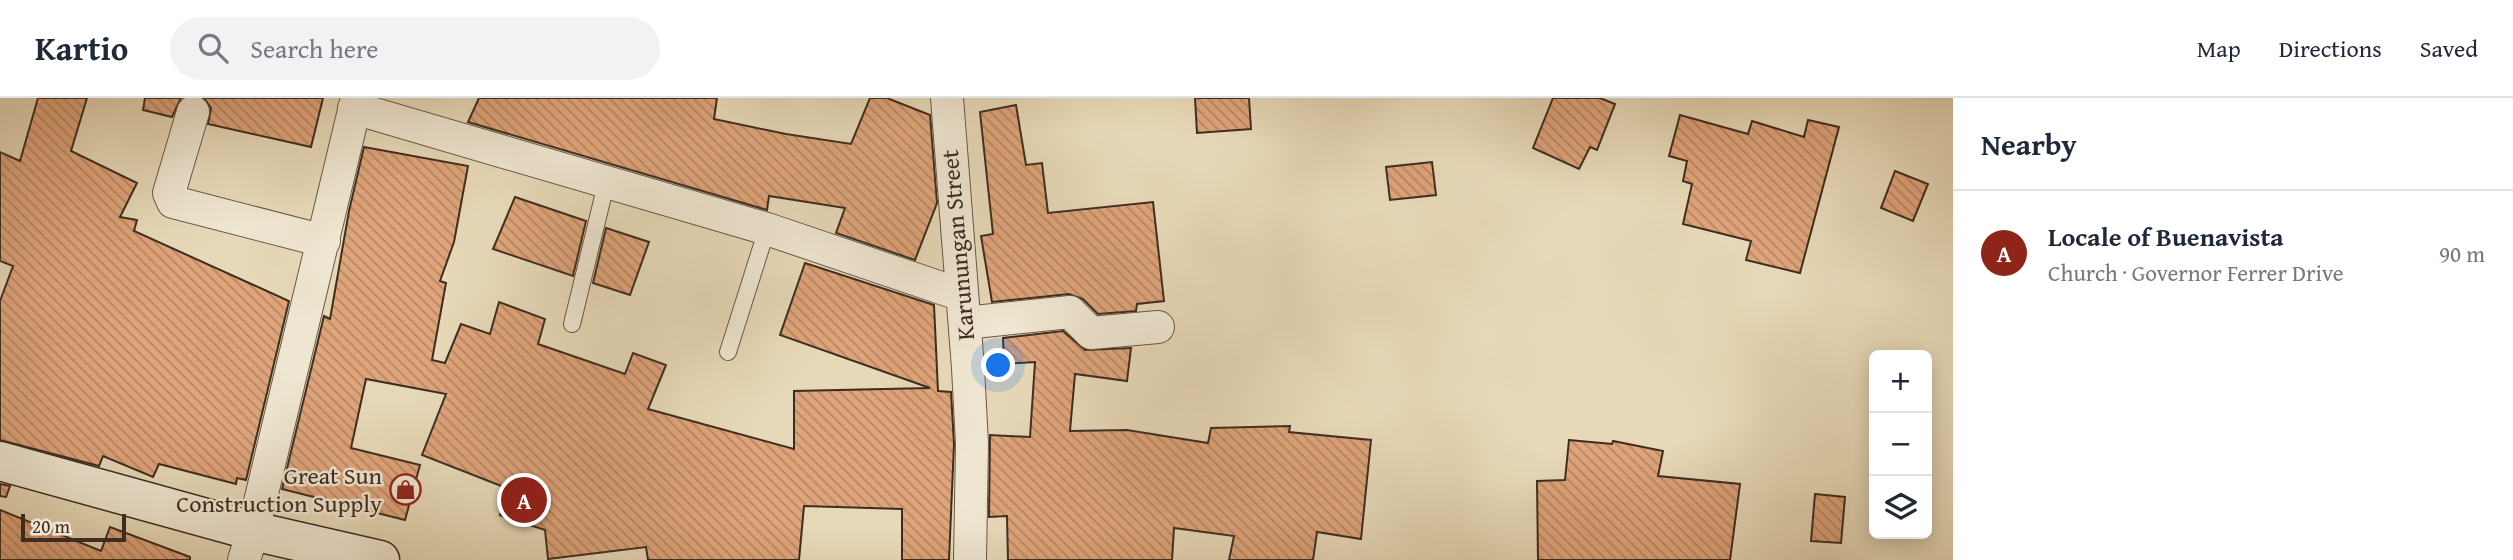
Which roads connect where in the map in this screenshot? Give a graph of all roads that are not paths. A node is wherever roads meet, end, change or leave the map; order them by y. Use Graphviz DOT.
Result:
graph roads {
  1 [pos="947,98"];
  2 [pos="355,103"];
  3 [pos="193,112"];
  4 [pos="607,180"];
  5 [pos="767,229"];
  6 [pos="324,241"];
  7 [pos="964,309"];
  8 [pos="572,324"];
  9 [pos="1158,327"];
  10 [pos="728,352"];
  11 [pos="0,461"];
  12 [pos="249,546"];
  13 [pos="380,560"];
  14 [pos="970,560"];
  1 -- 7 [label="street, Karunungan Street"];
  2 -- 4 [label="street"];
  2 -- 6 [label="street"];
  3 -- 6 [label="street"];
  4 -- 5 [label="street"];
  4 -- 8 [label="lane"];
  5 -- 7 [label="street"];
  5 -- 10 [label="lane"];
  6 -- 12 [label="street"];
  7 -- 9 [label="street"];
  7 -- 14 [label="street, Karunungan Street"];
  11 -- 12 [label="main road"];
  12 -- 13 [label="main road"];
}
